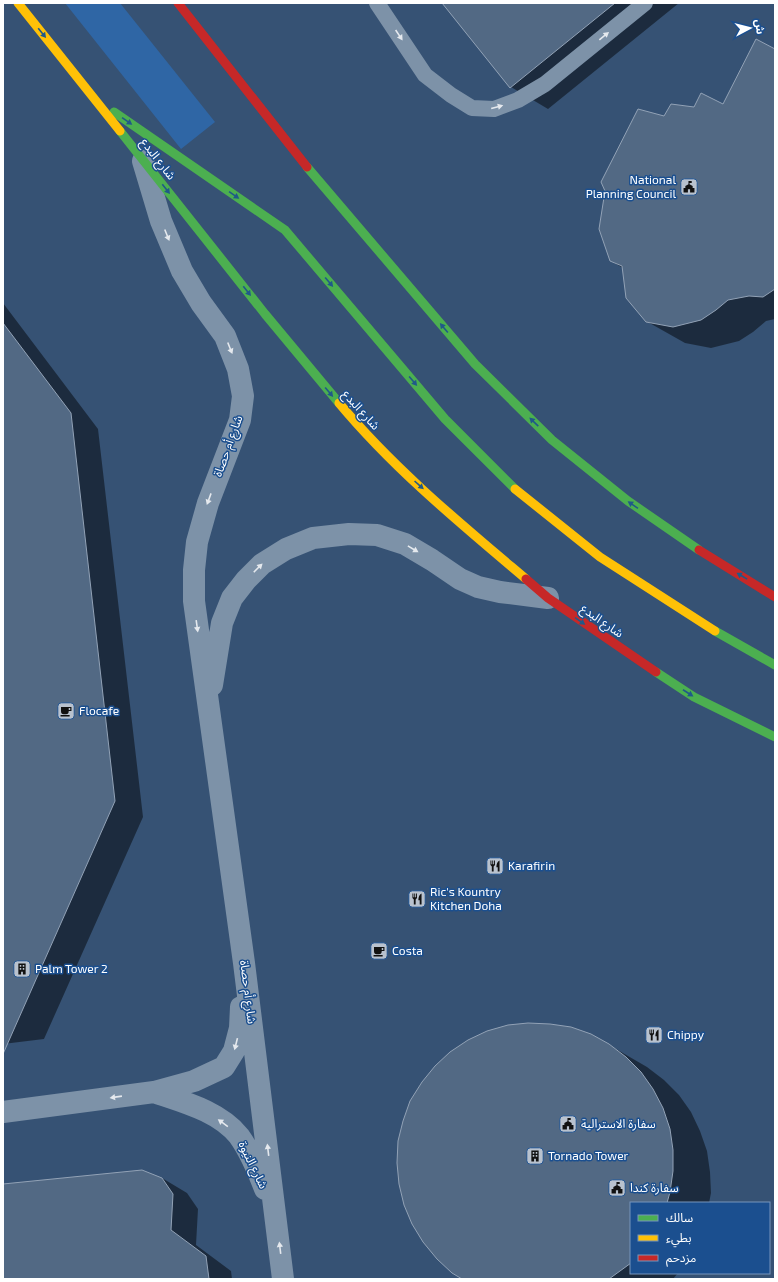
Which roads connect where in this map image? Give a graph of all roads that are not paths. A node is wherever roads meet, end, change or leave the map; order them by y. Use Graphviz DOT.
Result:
graph roads {
  1 [pos="18,3"];
  2 [pos="178,3"];
  3 [pos="377,3"];
  4 [pos="645,3"];
  5 [pos="95,99"];
  6 [pos="142,158"];
  7 [pos="775,597"];
  8 [pos="548,598"];
  9 [pos="775,665"];
  10 [pos="208,706"];
  11 [pos="775,737"];
  12 [pos="244,963"];
  13 [pos="154,1092"];
  14 [pos="3,1112"];
  15 [pos="276,1216"];
  16 [pos="283,1279"];
  1 -- 5 [label="main road, شارع البدع, one-way"];
  7 -- 2 [label="main road, one-way"];
  3 -- 4 [label="lane, one-way"];
  5 -- 6 [label="main road, شارع البدع"];
  5 -- 9 [label="main road, one-way"];
  6 -- 8 [label="main road, شارع البدع, one-way"];
  6 -- 10 [label="street, شارع أم حصاة, one-way"];
  10 -- 8 [label="street, شارع أم حصاة, one-way"];
  8 -- 11 [label="main road, شارع البدع, one-way"];
  10 -- 12 [label="street, شارع أم حصاة"];
  12 -- 13 [label="street, شارع النيوة, one-way"];
  15 -- 12 [label="street, شارع أم حصاة, one-way"];
  13 -- 14 [label="street, شارع النيوة, one-way"];
  15 -- 13 [label="street, شارع النيوة, one-way"];
  16 -- 15 [label="street, شارع أم حصاة, one-way"];
}
